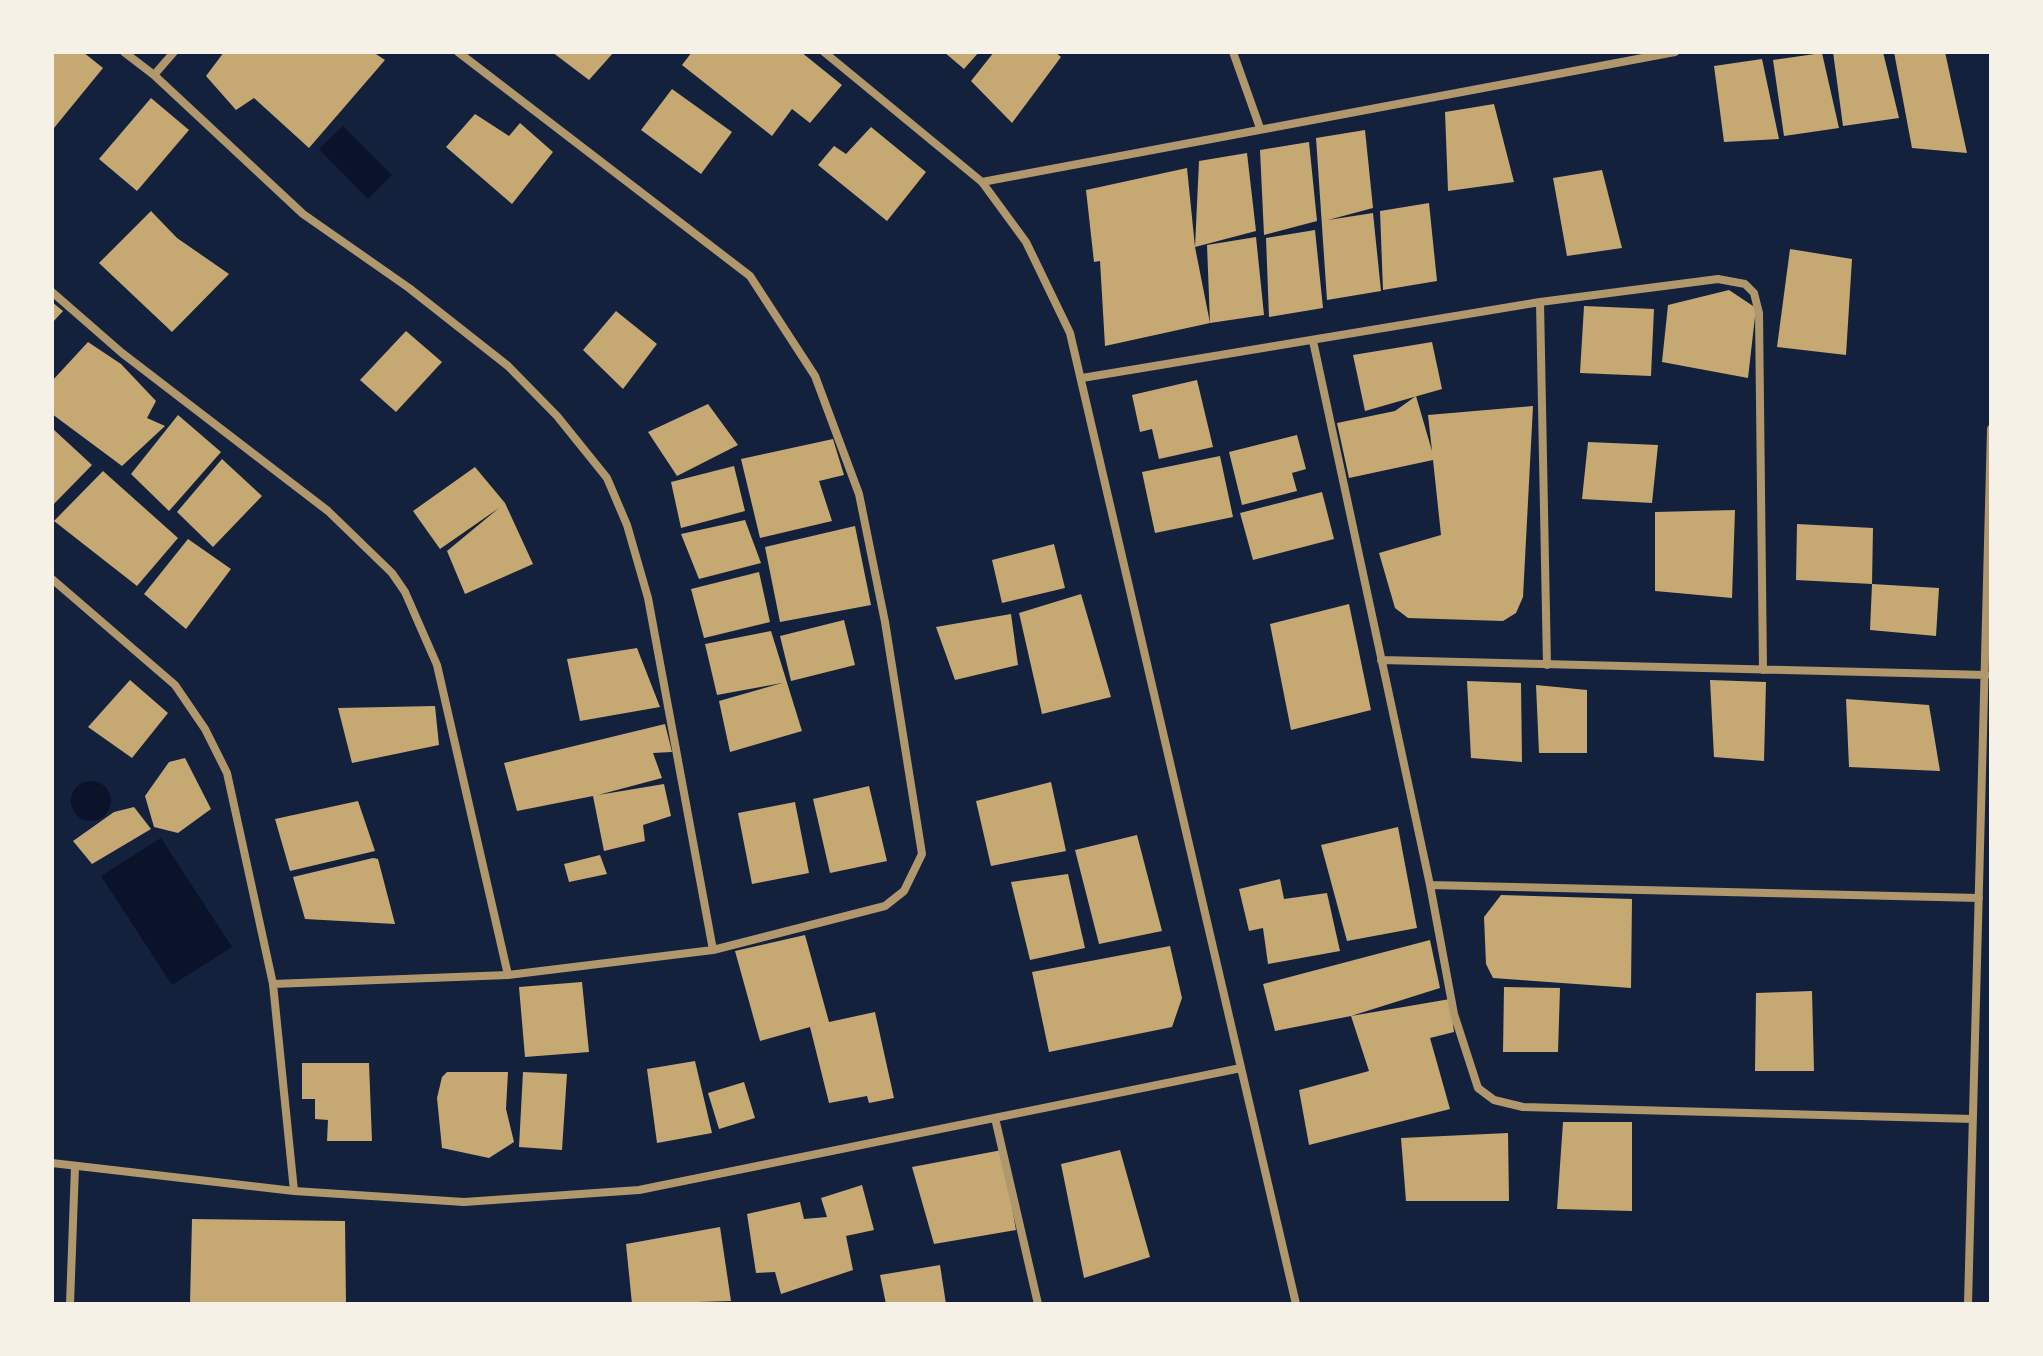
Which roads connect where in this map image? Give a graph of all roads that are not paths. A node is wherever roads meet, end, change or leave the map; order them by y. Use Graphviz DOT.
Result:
graph roads {
  1 [pos="124,52"];
  2 [pos="174,52"];
  3 [pos="458,52"];
  4 [pos="824,52"];
  5 [pos="1233,52"];
  6 [pos="1675,52"];
  7 [pos="154,75"];
  8 [pos="1260,128"];
  9 [pos="982,182"];
  10 [pos="52,292"];
  11 [pos="1540,302"];
  12 [pos="1313,341"];
  13 [pos="1082,378"];
  14 [pos="1991,429"];
  15 [pos="52,579"];
  16 [pos="1381,660"];
  17 [pos="1547,665"];
  18 [pos="1763,670"];
  19 [pos="1986,675"];
  20 [pos="1430,885"];
  21 [pos="1979,898"];
  22 [pos="713,950"];
  23 [pos="508,975"];
  24 [pos="273,984"];
  25 [pos="1241,1068"];
  26 [pos="995,1118"];
  27 [pos="1973,1119"];
  28 [pos="52,1163"];
  29 [pos="75,1167"];
  30 [pos="294,1191"];
  31 [pos="70,1304"];
  32 [pos="1038,1304"];
  33 [pos="1296,1304"];
  34 [pos="1968,1304"];
  1 -- 7 [label="street"];
  2 -- 7 [label="street"];
  3 -- 22 [label="street"];
  4 -- 9 [label="street"];
  5 -- 8 [label="street"];
  6 -- 8 [label="street"];
  7 -- 22 [label="street"];
  8 -- 9 [label="street"];
  9 -- 13 [label="street"];
  10 -- 23 [label="street"];
  11 -- 12 [label="street"];
  11 -- 17 [label="street"];
  11 -- 18 [label="street"];
  12 -- 13 [label="street"];
  12 -- 16 [label="street"];
  13 -- 25 [label="street"];
  14 -- 19 [label="street"];
  15 -- 24 [label="street"];
  16 -- 17 [label="street"];
  16 -- 20 [label="street"];
  17 -- 18 [label="street"];
  18 -- 19 [label="street"];
  19 -- 21 [label="street"];
  20 -- 21 [label="street"];
  20 -- 27 [label="street"];
  21 -- 27 [label="street"];
  22 -- 23 [label="street"];
  23 -- 24 [label="street"];
  24 -- 30 [label="street"];
  25 -- 26 [label="street"];
  25 -- 33 [label="street"];
  26 -- 30 [label="street"];
  26 -- 32 [label="street"];
  27 -- 34 [label="street"];
  28 -- 29 [label="street"];
  29 -- 30 [label="street"];
  29 -- 31 [label="street"];
}
